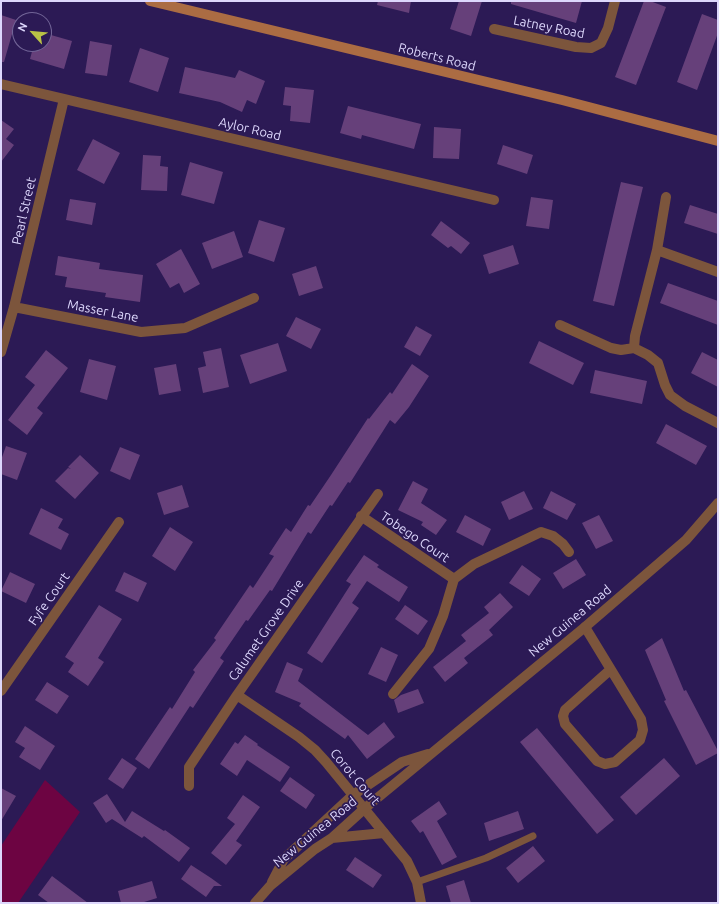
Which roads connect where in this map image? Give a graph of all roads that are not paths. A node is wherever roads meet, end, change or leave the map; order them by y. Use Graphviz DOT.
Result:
graph roads {
  1 [pos="150,1"];
  2 [pos="615,1"];
  3 [pos="494,29"];
  4 [pos="1,84"];
  5 [pos="64,99"];
  6 [pos="718,141"];
  7 [pos="666,197"];
  8 [pos="494,200"];
  9 [pos="657,250"];
  10 [pos="718,272"];
  11 [pos="254,298"];
  12 [pos="14,307"];
  13 [pos="560,324"];
  14 [pos="634,348"];
  15 [pos="1,352"];
  16 [pos="718,423"];
  17 [pos="378,494"];
  18 [pos="718,503"];
  19 [pos="361,516"];
  20 [pos="119,522"];
  21 [pos="569,552"];
  22 [pos="454,578"];
  23 [pos="585,627"];
  24 [pos="610,670"];
  25 [pos="1,691"];
  26 [pos="392,694"];
  27 [pos="237,695"];
  28 [pos="432,753"];
  29 [pos="189,786"];
  30 [pos="353,795"];
  31 [pos="364,809"];
  32 [pos="384,833"];
  33 [pos="533,836"];
  34 [pos="332,838"];
  35 [pos="417,882"];
  36 [pos="270,886"];
  37 [pos="256,903"];
  38 [pos="420,903"];
  1 -- 6 [label="main road, Roberts Road"];
  2 -- 3 [label="street, Latney Road"];
  4 -- 5 [label="street, Aylor Road"];
  5 -- 8 [label="street, Aylor Road"];
  5 -- 12 [label="street, Pearl Street"];
  7 -- 9 [label="street"];
  9 -- 10 [label="street"];
  9 -- 14 [label="street"];
  11 -- 12 [label="street, Masser Lane"];
  12 -- 15 [label="street, Pearl Street"];
  13 -- 14 [label="street"];
  14 -- 16 [label="street"];
  17 -- 19 [label="street, Calumet Grove Drive"];
  18 -- 23 [label="street, New Guinea Road"];
  19 -- 22 [label="street, Tobego Court"];
  19 -- 27 [label="street, Calumet Grove Drive"];
  20 -- 25 [label="street, Fyfe Court"];
  21 -- 22 [label="street"];
  22 -- 26 [label="street"];
  23 -- 24 [label="street"];
  23 -- 28 [label="street, New Guinea Road"];
  24 -- 24 [label="street"];
  27 -- 29 [label="street, Calumet Grove Drive"];
  27 -- 30 [label="street, Corot Court"];
  28 -- 30 [label="street, New Guinea Road"];
  28 -- 31 [label="street, New Guinea Road"];
  30 -- 31 [label="street, Corot Court"];
  30 -- 36 [label="street, New Guinea Road"];
  31 -- 32 [label="street, Corot Court"];
  31 -- 34 [label="street, New Guinea Road"];
  32 -- 34 [label="street"];
  32 -- 35 [label="street, Corot Court"];
  33 -- 35 [label="lane"];
  34 -- 36 [label="street, New Guinea Road"];
  35 -- 38 [label="street, Corot Court"];
  36 -- 37 [label="street, New Guinea Road"];
}
